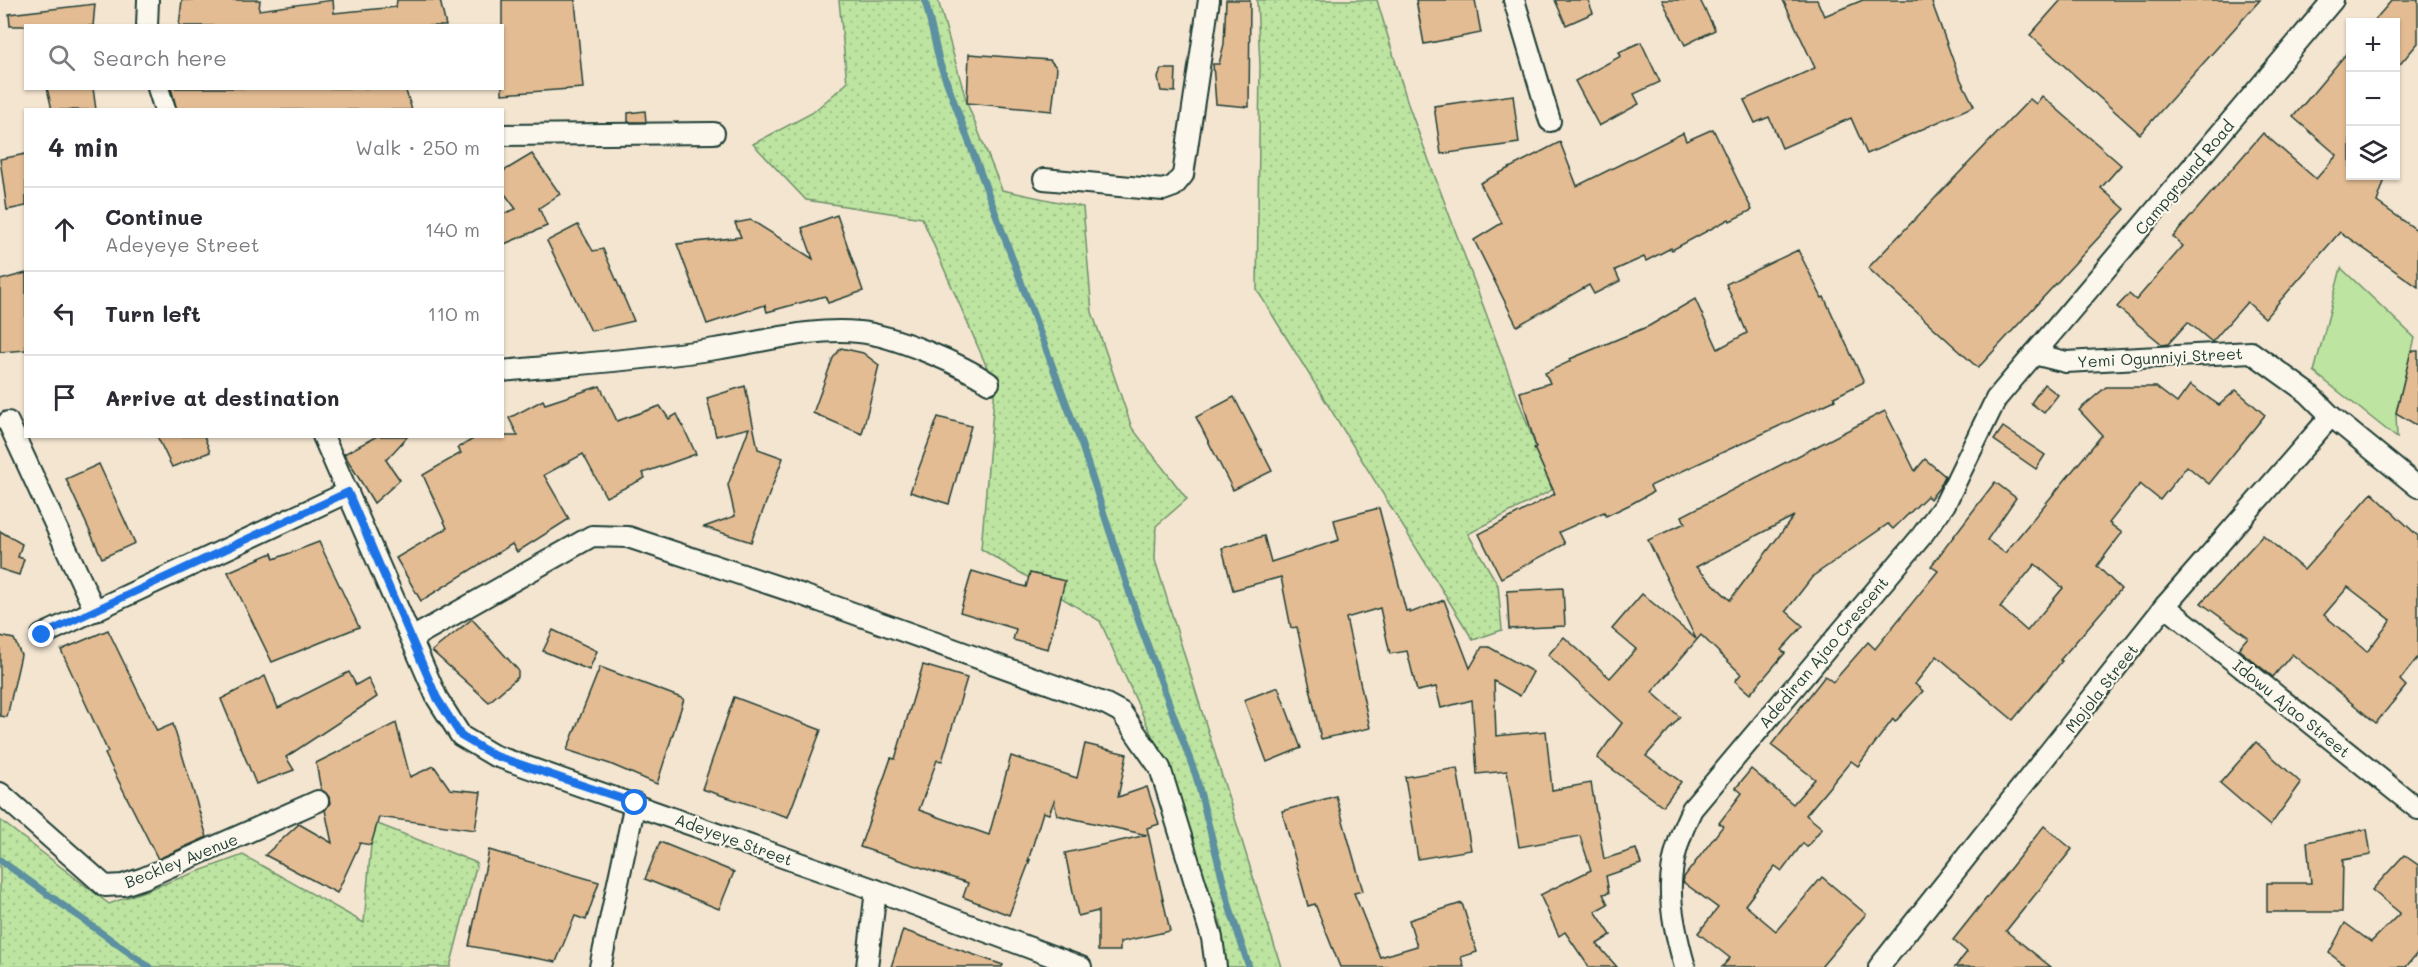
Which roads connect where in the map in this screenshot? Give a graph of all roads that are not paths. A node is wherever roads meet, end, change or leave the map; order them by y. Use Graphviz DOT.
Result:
graph roads {
  1 [pos="148,0"];
  2 [pos="1209,0"];
  3 [pos="1514,0"];
  4 [pos="2333,0"];
  5 [pos="147,24"];
  6 [pos="159,90"];
  7 [pos="164,108"];
  8 [pos="1550,121"];
  9 [pos="714,134"];
  10 [pos="504,135"];
  11 [pos="1044,179"];
  12 [pos="2034,354"];
  13 [pos="504,371"];
  14 [pos="989,383"];
  15 [pos="2331,416"];
  16 [pos="8,422"];
  17 [pos="324,438"];
  18 [pos="2418,487"];
  19 [pos="348,492"];
  20 [pos="2165,606"];
  21 [pos="95,611"];
  22 [pos="42,635"];
  23 [pos="412,638"];
  24 [pos="0,793"];
  25 [pos="318,801"];
  26 [pos="635,803"];
  27 [pos="2418,809"];
  28 [pos="876,890"];
  29 [pos="600,967"];
  30 [pos="867,967"];
  31 [pos="1081,967"];
  32 [pos="1216,967"];
  33 [pos="1685,967"];
  34 [pos="1879,967"];
  1 -- 5 [label="street"];
  2 -- 11 [label="street"];
  3 -- 8 [label="street"];
  4 -- 12 [label="street, Campground Road"];
  6 -- 7 [label="street"];
  9 -- 10 [label="street"];
  12 -- 15 [label="street, Yemi Ogunniyi Street"];
  12 -- 33 [label="street, Adediran Ajao Crescent"];
  13 -- 14 [label="street"];
  15 -- 18 [label="street, Yemi Ogunniyi Street"];
  15 -- 20 [label="street, Mojola Street"];
  16 -- 21 [label="street"];
  17 -- 19 [label="street, Adeyeye Street"];
  19 -- 21 [label="street"];
  19 -- 23 [label="street, Adeyeye Street"];
  20 -- 27 [label="street, Idowu Ajao Street"];
  20 -- 34 [label="street, Mojola Street"];
  21 -- 22 [label="street"];
  23 -- 26 [label="street, Adeyeye Street"];
  23 -- 32 [label="street"];
  24 -- 25 [label="street, Beckley Avenue"];
  26 -- 28 [label="street, Adeyeye Street"];
  26 -- 29 [label="street"];
  28 -- 30 [label="street"];
  28 -- 31 [label="street, Adeyeye Street"];
}
